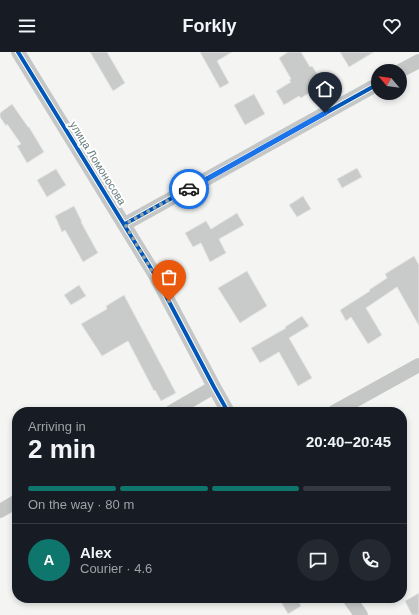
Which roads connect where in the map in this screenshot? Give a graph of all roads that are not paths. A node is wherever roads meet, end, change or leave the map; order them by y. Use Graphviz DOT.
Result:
graph roads {
  1 [pos="18,52"];
  2 [pos="419,61"];
  3 [pos="407,67"];
  4 [pos="371,88"];
  5 [pos="125,224"];
  6 [pos="419,365"];
  7 [pos="214,388"];
  8 [pos="180,407"];
  9 [pos="225,407"];
  10 [pos="343,407"];
  11 [pos="12,504"];
  12 [pos="0,511"];
  13 [pos="352,603"];
  14 [pos="360,615"];
  1 -- 5 [label="street, улица Ломоносова"];
  2 -- 3 [label="street"];
  4 -- 5 [label="street"];
  5 -- 7 [label="street, улица Ломоносова"];
  6 -- 10 [label="street"];
  7 -- 8 [label="street"];
  7 -- 9 [label="street, улица Ломоносова"];
  11 -- 12 [label="street"];
  13 -- 14 [label="street"];
}
